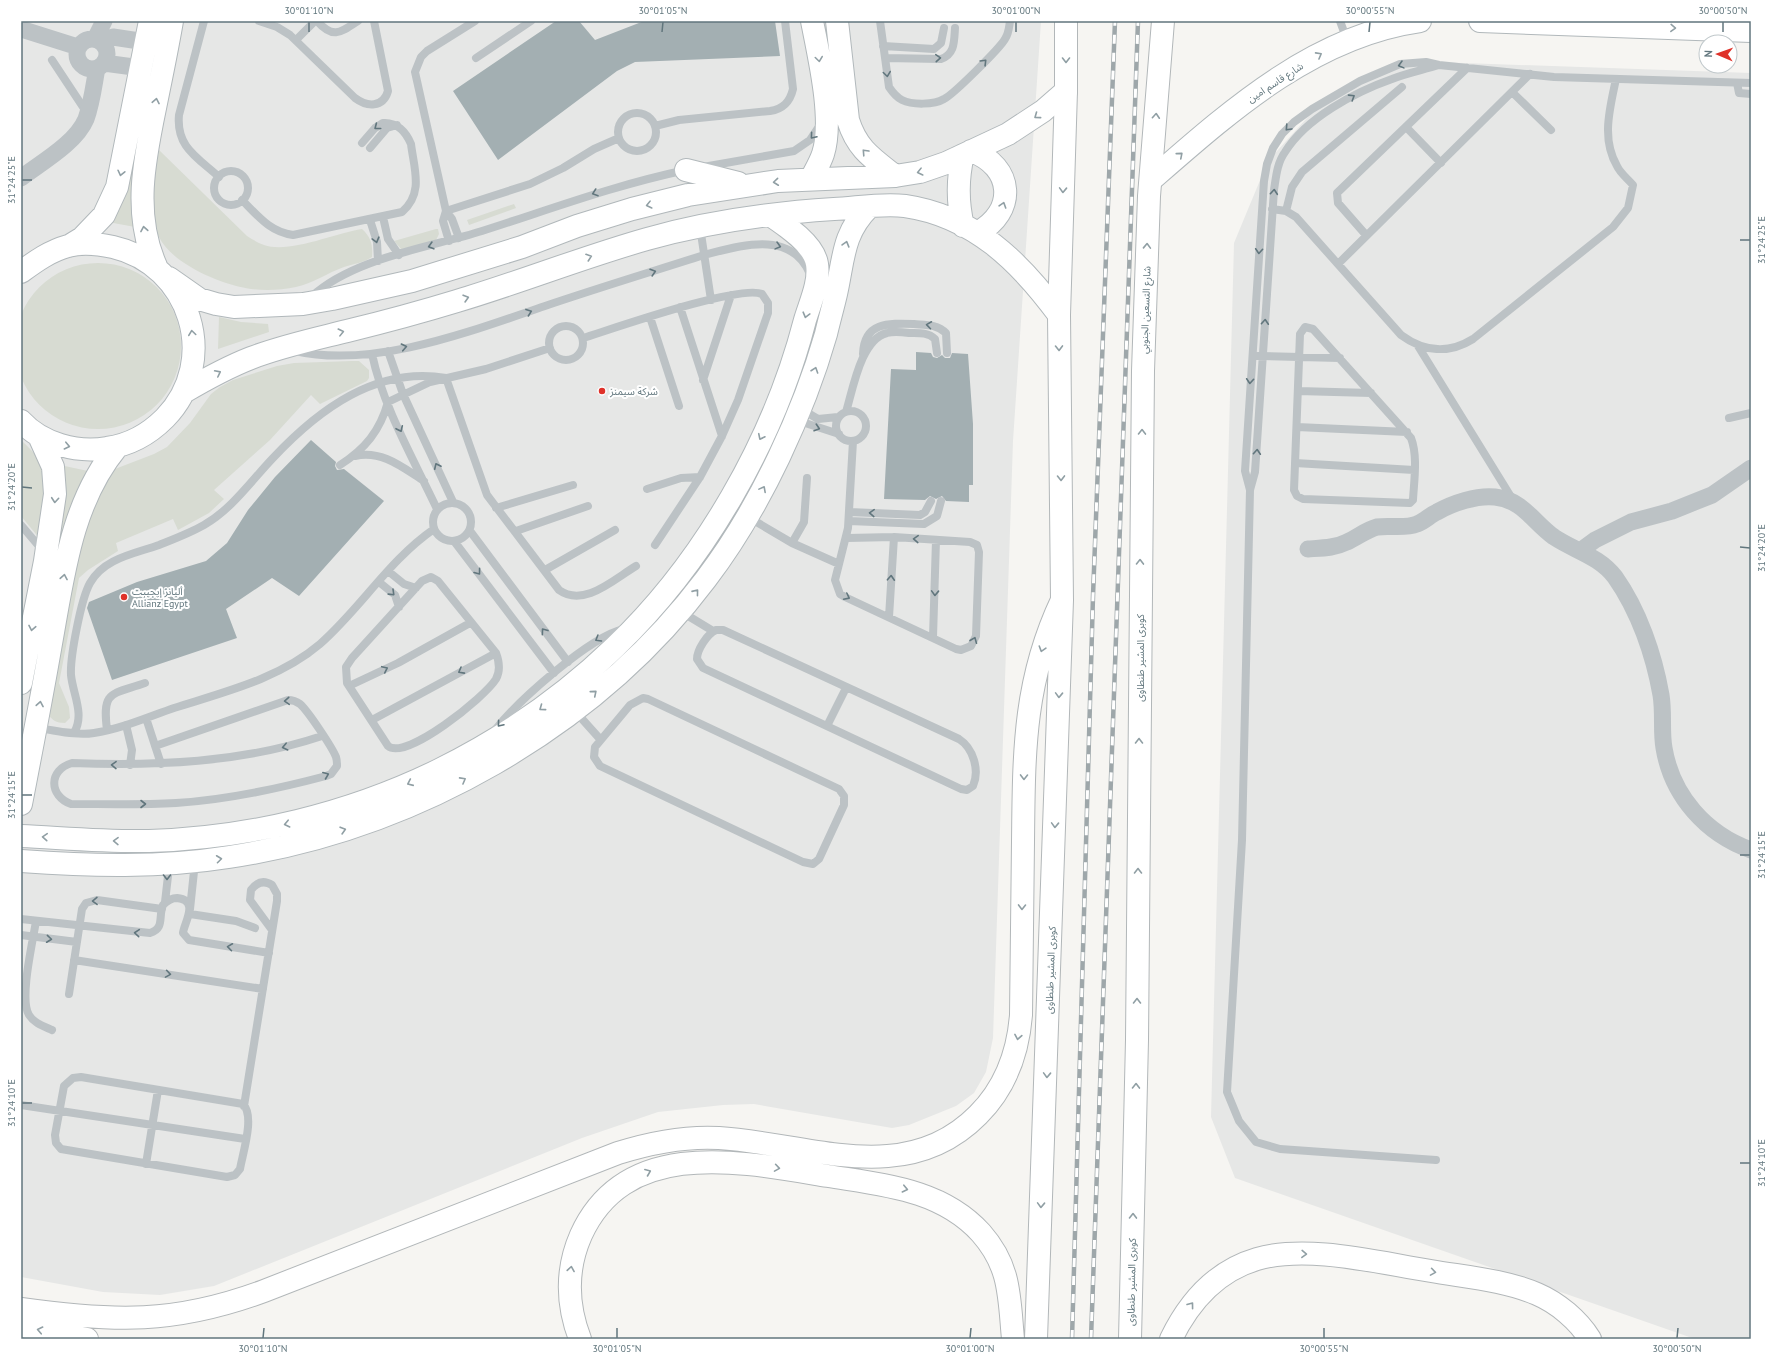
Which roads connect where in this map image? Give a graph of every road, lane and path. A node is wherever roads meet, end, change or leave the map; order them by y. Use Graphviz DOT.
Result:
graph roads {
  1 [pos="104,21"];
  2 [pos="172,21"];
  3 [pos="204,21"];
  4 [pos="259,21"];
  5 [pos="316,21"];
  6 [pos="358,21"];
  7 [pos="374,21"];
  8 [pos="475,21"];
  9 [pos="530,21"];
  10 [pos="785,21"];
  11 [pos="812,21"];
  12 [pos="837,21"];
  13 [pos="880,21"];
  14 [pos="1010,21"];
  15 [pos="1066,21"];
  16 [pos="1163,21"];
  17 [pos="1420,21"];
  18 [pos="1480,21"];
  19 [pos="944,28"];
  20 [pos="955,28"];
  21 [pos="21,29"];
  22 [pos="148,31"];
  23 [pos="1344,31"];
  24 [pos="1751,31"];
  25 [pos="98,40"];
  26 [pos="296,40"];
  27 [pos="884,46"];
  28 [pos="78,47"];
  29 [pos="476,58"];
  30 [pos="885,58"];
  31 [pos="52,60"];
  32 [pos="100,65"];
  33 [pos="1439,65"];
  34 [pos="141,68"];
  35 [pos="1467,68"];
  36 [pos="1530,74"];
  37 [pos="1616,79"];
  38 [pos="1737,83"];
  39 [pos="1751,84"];
  40 [pos="1402,87"];
  41 [pos="1066,91"];
  42 [pos="1512,92"];
  43 [pos="1751,94"];
  44 [pos="825,100"];
  45 [pos="88,114"];
  46 [pos="397,125"];
  47 [pos="656,126"];
  48 [pos="1406,127"];
  49 [pos="1551,130"];
  50 [pos="619,138"];
  51 [pos="362,143"];
  52 [pos="370,148"];
  53 [pos="967,153"];
  54 [pos="1440,163"];
  55 [pos="686,170"];
  56 [pos="895,176"];
  57 [pos="218,177"];
  58 [pos="21,178"];
  59 [pos="811,179"];
  60 [pos="1151,180"];
  61 [pos="745,185"];
  62 [pos="242,200"];
  63 [pos="869,207"];
  64 [pos="1272,209"];
  65 [pos="446,211"];
  66 [pos="1286,211"];
  67 [pos="770,215"];
  68 [pos="383,217"];
  69 [pos="370,220"];
  70 [pos="700,226"];
  71 [pos="970,229"];
  72 [pos="1366,236"];
  73 [pos="459,238"];
  74 [pos="449,241"];
  75 [pos="69,246"];
  76 [pos="399,255"];
  77 [pos="704,255"];
  78 [pos="378,261"];
  79 [pos="1338,264"];
  80 [pos="21,272"];
  81 [pos="162,272"];
  82 [pos="813,290"];
  83 [pos="731,295"];
  84 [pos="711,300"];
  85 [pos="303,304"];
  86 [pos="680,307"];
  87 [pos="1059,315"];
  88 [pos="650,317"];
  89 [pos="583,338"];
  90 [pos="1418,346"];
  91 [pos="282,348"];
  92 [pos="550,348"];
  93 [pos="388,351"];
  94 [pos="937,353"];
  95 [pos="947,353"];
  96 [pos="372,354"];
  97 [pos="1252,356"];
  98 [pos="1263,356"];
  99 [pos="863,357"];
  100 [pos="1299,357"];
  101 [pos="1340,358"];
  102 [pos="397,378"];
  103 [pos="446,378"];
  104 [pos="703,380"];
  105 [pos="380,382"];
  106 [pos="1298,391"];
  107 [pos="184,392"];
  108 [pos="1371,393"];
  109 [pos="403,394"];
  110 [pos="388,402"];
  111 [pos="679,406"];
  112 [pos="846,412"];
  113 [pos="1751,413"];
  114 [pos="798,414"];
  115 [pos="838,418"];
  116 [pos="1729,418"];
  117 [pos="21,421"];
  118 [pos="1297,427"];
  119 [pos="1407,432"];
  120 [pos="839,434"];
  121 [pos="40,436"];
  122 [pos="722,436"];
  123 [pos="853,441"];
  124 [pos="117,447"];
  125 [pos="354,456"];
  126 [pos="1295,463"];
  127 [pos="340,465"];
  128 [pos="1751,468"];
  129 [pos="1414,470"];
  130 [pos="700,477"];
  131 [pos="807,478"];
  132 [pos="424,480"];
  133 [pos="574,485"];
  134 [pos="647,488"];
  135 [pos="1250,490"];
  136 [pos="932,501"];
  137 [pos="941,501"];
  138 [pos="453,502"];
  139 [pos="1514,502"];
  140 [pos="588,506"];
  141 [pos="496,508"];
  142 [pos="438,509"];
  143 [pos="849,512"];
  144 [pos="747,517"];
  145 [pos="849,521"];
  146 [pos="21,525"];
  147 [pos="434,529"];
  148 [pos="615,530"];
  149 [pos="470,531"];
  150 [pos="516,531"];
  151 [pos="894,537"];
  152 [pos="847,538"];
  153 [pos="936,540"];
  154 [pos="454,541"];
  155 [pos="792,543"];
  156 [pos="655,545"];
  157 [pos="1308,549"];
  158 [pos="1580,551"];
  159 [pos="46,555"];
  160 [pos="839,564"];
  161 [pos="636,566"];
  162 [pos="545,570"];
  163 [pos="388,571"];
  164 [pos="379,582"];
  165 [pos="416,588"];
  166 [pos="1062,600"];
  167 [pos="1140,600"];
  168 [pos="399,607"];
  169 [pos="680,612"];
  170 [pos="889,617"];
  171 [pos="470,622"];
  172 [pos="635,627"];
  173 [pos="713,631"];
  174 [pos="933,637"];
  175 [pos="651,642"];
  176 [pos="35,652"];
  177 [pos="496,653"];
  178 [pos="568,662"];
  179 [pos="554,673"];
  180 [pos="21,683"];
  181 [pos="145,683"];
  182 [pos="349,686"];
  183 [pos="846,688"];
  184 [pos="574,710"];
  185 [pos="146,718"];
  186 [pos="372,720"];
  187 [pos="126,725"];
  188 [pos="827,726"];
  189 [pos="36,728"];
  190 [pos="107,730"];
  191 [pos="74,733"];
  192 [pos="322,736"];
  193 [pos="600,739"];
  194 [pos="155,746"];
  195 [pos="482,747"];
  196 [pos="161,764"];
  197 [pos="130,765"];
  198 [pos="21,804"];
  199 [pos="21,836"];
  200 [pos="1751,850"];
  201 [pos="21,861"];
  202 [pos="195,861"];
  203 [pos="167,863"];
  204 [pos="164,906"];
  205 [pos="190,912"];
  206 [pos="21,920"];
  207 [pos="36,921"];
  208 [pos="80,925"];
  209 [pos="255,928"];
  210 [pos="272,930"];
  211 [pos="21,935"];
  212 [pos="34,937"];
  213 [pos="77,942"];
  214 [pos="268,953"];
  215 [pos="74,960"];
  216 [pos="263,989"];
  217 [pos="69,994"];
  218 [pos="52,1030"];
  219 [pos="158,1090"];
  220 [pos="21,1104"];
  221 [pos="244,1106"];
  222 [pos="60,1109"];
  223 [pos="152,1124"];
  224 [pos="246,1139"];
  225 [pos="1436,1160"];
  226 [pos="146,1164"];
  227 [pos="21,1309"];
  228 [pos="21,1326"];
  229 [pos="87,1339"];
  230 [pos="580,1339"];
  231 [pos="1013,1339"];
  232 [pos="1036,1339"];
  233 [pos="1130,1339"];
  234 [pos="1172,1339"];
  235 [pos="1590,1339"];
  1 -- 25 [label="street"];
  81 -- 2 [label="main road, one-way"];
  3 -- 57 [label="lane"];
  4 -- 26 [label="lane"];
  5 -- 6 [label="lane"];
  5 -- 26 [label="lane"];
  7 -- 26 [label="lane"];
  8 -- 65 [label="lane"];
  9 -- 29 [label="lane"];
  10 -- 47 [label="lane"];
  11 -- 44 [label="main road, one-way"];
  56 -- 12 [label="main road, one-way"];
  13 -- 27 [label="lane"];
  30 -- 14 [label="lane, one-way"];
  15 -- 41 [label="main road, one-way"];
  60 -- 16 [label="main road, شارع التسعين الجنوبي, one-way"];
  17 -- 23 [label="main road, شارع قاسم امين"];
  18 -- 24 [label="main road, one-way"];
  19 -- 27 [label="lane"];
  30 -- 20 [label="lane, one-way"];
  21 -- 28 [label="street"];
  22 -- 25 [label="street"];
  22 -- 34 [label="main road"];
  60 -- 23 [label="main road, شارع قاسم امين, one-way"];
  25 -- 28 [label="street"];
  25 -- 32 [label="street"];
  27 -- 30 [label="lane"];
  28 -- 32 [label="street"];
  31 -- 45 [label="lane"];
  32 -- 34 [label="street"];
  32 -- 45 [label="street"];
  33 -- 35 [label="lane"];
  64 -- 33 [label="lane, one-way"];
  33 -- 97 [label="lane, one-way"];
  34 -- 75 [label="main road, one-way"];
  35 -- 36 [label="lane"];
  35 -- 48 [label="lane"];
  36 -- 37 [label="lane"];
  36 -- 42 [label="lane"];
  37 -- 38 [label="lane"];
  37 -- 90 [label="lane"];
  38 -- 39 [label="lane"];
  38 -- 43 [label="lane"];
  40 -- 66 [label="lane"];
  41 -- 53 [label="main road, one-way"];
  41 -- 87 [label="main road, one-way"];
  42 -- 49 [label="lane"];
  42 -- 54 [label="lane"];
  44 -- 55 [label="lane, one-way"];
  44 -- 59 [label="main road"];
  45 -- 58 [label="street"];
  46 -- 51 [label="lane, one-way"];
  46 -- 52 [label="lane"];
  46 -- 68 [label="lane"];
  47 -- 50 [label="lane"];
  47 -- 50 [label="lane"];
  48 -- 54 [label="lane"];
  48 -- 72 [label="lane"];
  50 -- 65 [label="lane"];
  53 -- 56 [label="main road, one-way"];
  53 -- 71 [label="main road"];
  71 -- 53 [label="main road, one-way"];
  54 -- 72 [label="lane"];
  55 -- 61 [label="main road"];
  55 -- 73 [label="lane, one-way"];
  56 -- 59 [label="main road"];
  57 -- 62 [label="lane"];
  57 -- 62 [label="lane"];
  59 -- 61 [label="main road, one-way"];
  167 -- 60 [label="main road, شارع التسعين الجنوبي, one-way"];
  61 -- 85 [label="main road, one-way"];
  62 -- 69 [label="lane"];
  63 -- 67 [label="main road"];
  63 -- 71 [label="main road"];
  114 -- 63 [label="main road, one-way"];
  64 -- 66 [label="lane"];
  98 -- 64 [label="lane, one-way"];
  65 -- 73 [label="lane"];
  65 -- 74 [label="lane"];
  66 -- 79 [label="lane"];
  67 -- 70 [label="main road"];
  67 -- 82 [label="main road"];
  68 -- 69 [label="lane"];
  68 -- 76 [label="lane"];
  69 -- 78 [label="lane, one-way"];
  70 -- 77 [label="lane"];
  91 -- 70 [label="main road, one-way"];
  71 -- 87 [label="main road"];
  72 -- 79 [label="lane"];
  73 -- 74 [label="lane"];
  74 -- 76 [label="lane, one-way"];
  75 -- 80 [label="main road"];
  75 -- 81 [label="main road"];
  76 -- 78 [label="lane"];
  77 -- 82 [label="lane, one-way"];
  77 -- 84 [label="lane"];
  93 -- 77 [label="lane, one-way"];
  78 -- 85 [label="lane"];
  79 -- 90 [label="lane"];
  81 -- 85 [label="main road"];
  107 -- 81 [label="main road, one-way"];
  82 -- 172 [label="main road, one-way"];
  83 -- 84 [label="lane"];
  83 -- 104 [label="lane"];
  83 -- 122 [label="lane"];
  84 -- 86 [label="lane"];
  86 -- 88 [label="lane"];
  86 -- 104 [label="lane"];
  87 -- 166 [label="main road, one-way"];
  88 -- 89 [label="lane"];
  88 -- 111 [label="lane"];
  89 -- 92 [label="lane"];
  89 -- 92 [label="lane"];
  90 -- 139 [label="lane"];
  91 -- 96 [label="lane"];
  107 -- 91 [label="main road, one-way"];
  92 -- 103 [label="lane"];
  93 -- 96 [label="lane"];
  93 -- 102 [label="lane"];
  94 -- 99 [label="lane"];
  95 -- 99 [label="lane, one-way"];
  96 -- 105 [label="lane"];
  97 -- 98 [label="lane"];
  97 -- 135 [label="lane, one-way"];
  98 -- 100 [label="lane"];
  135 -- 98 [label="lane, one-way"];
  99 -- 112 [label="lane"];
  100 -- 101 [label="lane"];
  100 -- 101 [label="lane"];
  100 -- 106 [label="lane"];
  101 -- 108 [label="lane"];
  102 -- 103 [label="lane"];
  102 -- 105 [label="lane"];
  102 -- 109 [label="lane"];
  103 -- 109 [label="lane"];
  103 -- 141 [label="lane"];
  104 -- 122 [label="lane"];
  105 -- 110 [label="lane"];
  105 -- 191 [label="lane"];
  106 -- 108 [label="lane"];
  106 -- 118 [label="lane"];
  107 -- 124 [label="main road"];
  108 -- 119 [label="lane"];
  109 -- 110 [label="lane"];
  138 -- 109 [label="lane, one-way"];
  110 -- 125 [label="lane"];
  110 -- 132 [label="lane, one-way"];
  112 -- 115 [label="lane"];
  112 -- 123 [label="lane"];
  113 -- 116 [label="lane"];
  114 -- 115 [label="lane"];
  114 -- 120 [label="lane, one-way"];
  144 -- 114 [label="main road, one-way"];
  115 -- 120 [label="lane"];
  117 -- 121 [label="main road"];
  118 -- 119 [label="lane"];
  118 -- 126 [label="lane"];
  119 -- 129 [label="lane"];
  120 -- 123 [label="lane"];
  121 -- 124 [label="main road, one-way"];
  121 -- 159 [label="main road, one-way"];
  122 -- 130 [label="lane"];
  123 -- 143 [label="lane"];
  176 -- 124 [label="main road, one-way"];
  125 -- 127 [label="lane"];
  125 -- 132 [label="lane"];
  126 -- 129 [label="lane"];
  126 -- 129 [label="lane"];
  128 -- 158 [label="street"];
  130 -- 134 [label="lane"];
  130 -- 156 [label="lane"];
  131 -- 155 [label="lane"];
  132 -- 142 [label="lane"];
  133 -- 141 [label="lane"];
  135 -- 225 [label="lane"];
  136 -- 143 [label="lane, one-way"];
  137 -- 145 [label="lane"];
  138 -- 142 [label="lane"];
  138 -- 149 [label="lane"];
  139 -- 157 [label="street"];
  139 -- 158 [label="street"];
  140 -- 150 [label="lane"];
  141 -- 150 [label="lane"];
  142 -- 147 [label="lane"];
  143 -- 145 [label="lane"];
  144 -- 155 [label="lane"];
  169 -- 144 [label="main road, one-way"];
  145 -- 152 [label="lane"];
  146 -- 159 [label="lane"];
  147 -- 154 [label="lane"];
  147 -- 163 [label="lane"];
  148 -- 162 [label="lane"];
  149 -- 154 [label="lane"];
  178 -- 149 [label="lane, one-way"];
  150 -- 162 [label="lane"];
  151 -- 152 [label="lane"];
  153 -- 151 [label="lane, one-way"];
  170 -- 151 [label="lane, one-way"];
  152 -- 160 [label="lane"];
  153 -- 174 [label="lane, one-way"];
  174 -- 153 [label="lane, one-way"];
  154 -- 179 [label="lane, one-way"];
  155 -- 160 [label="lane"];
  158 -- 200 [label="street"];
  159 -- 176 [label="main road, one-way"];
  160 -- 170 [label="lane, one-way"];
  161 -- 162 [label="lane"];
  163 -- 164 [label="lane"];
  163 -- 165 [label="lane"];
  164 -- 168 [label="lane, one-way"];
  164 -- 185 [label="lane"];
  165 -- 168 [label="lane"];
  165 -- 171 [label="lane"];
  166 -- 227 [label="main road, one-way"];
  166 -- 232 [label="main road, كوبرى المشير طنطاوى, one-way"];
  233 -- 167 [label="main road, كوبرى المشير طنطاوى, one-way"];
  168 -- 182 [label="lane"];
  169 -- 173 [label="lane"];
  169 -- 175 [label="main road"];
  170 -- 174 [label="lane"];
  171 -- 177 [label="lane"];
  182 -- 171 [label="lane, one-way"];
  172 -- 175 [label="main road"];
  172 -- 178 [label="lane, one-way"];
  172 -- 195 [label="main road, one-way"];
  173 -- 183 [label="lane"];
  173 -- 188 [label="lane"];
  184 -- 175 [label="main road, one-way"];
  176 -- 180 [label="main road"];
  189 -- 176 [label="main road, one-way"];
  177 -- 186 [label="lane, one-way"];
  177 -- 186 [label="lane"];
  178 -- 179 [label="lane"];
  179 -- 195 [label="lane, one-way"];
  181 -- 190 [label="lane"];
  182 -- 186 [label="lane"];
  183 -- 188 [label="lane"];
  183 -- 188 [label="lane"];
  184 -- 193 [label="lane"];
  202 -- 184 [label="main road, one-way"];
  185 -- 187 [label="lane"];
  185 -- 194 [label="lane"];
  187 -- 190 [label="lane"];
  187 -- 197 [label="lane"];
  189 -- 191 [label="lane"];
  189 -- 198 [label="main road"];
  190 -- 191 [label="lane"];
  192 -- 194 [label="lane, one-way"];
  192 -- 196 [label="lane, one-way"];
  197 -- 192 [label="lane, one-way"];
  193 -- 193 [label="lane"];
  194 -- 196 [label="lane"];
  195 -- 199 [label="main road, one-way"];
  196 -- 197 [label="lane"];
  201 -- 203 [label="main road"];
  202 -- 203 [label="main road"];
  202 -- 205 [label="lane"];
  203 -- 204 [label="lane, one-way"];
  204 -- 205 [label="lane"];
  204 -- 208 [label="lane, one-way"];
  204 -- 208 [label="lane, one-way"];
  205 -- 209 [label="lane"];
  214 -- 205 [label="lane, one-way"];
  206 -- 207 [label="lane"];
  207 -- 208 [label="lane"];
  207 -- 212 [label="lane"];
  208 -- 213 [label="lane"];
  210 -- 210 [label="lane"];
  210 -- 214 [label="lane"];
  211 -- 212 [label="lane"];
  212 -- 213 [label="lane, one-way"];
  212 -- 218 [label="lane"];
  213 -- 215 [label="lane"];
  214 -- 216 [label="lane"];
  215 -- 216 [label="lane, one-way"];
  215 -- 217 [label="lane"];
  216 -- 221 [label="lane"];
  219 -- 221 [label="lane"];
  219 -- 222 [label="lane"];
  219 -- 223 [label="lane"];
  220 -- 222 [label="lane"];
  221 -- 224 [label="lane"];
  222 -- 223 [label="lane"];
  222 -- 226 [label="lane"];
  223 -- 224 [label="lane"];
  223 -- 226 [label="lane"];
  224 -- 226 [label="lane"];
  229 -- 228 [label="main road, one-way"];
  230 -- 231 [label="main road, one-way"];
  234 -- 235 [label="main road, one-way"];
}
